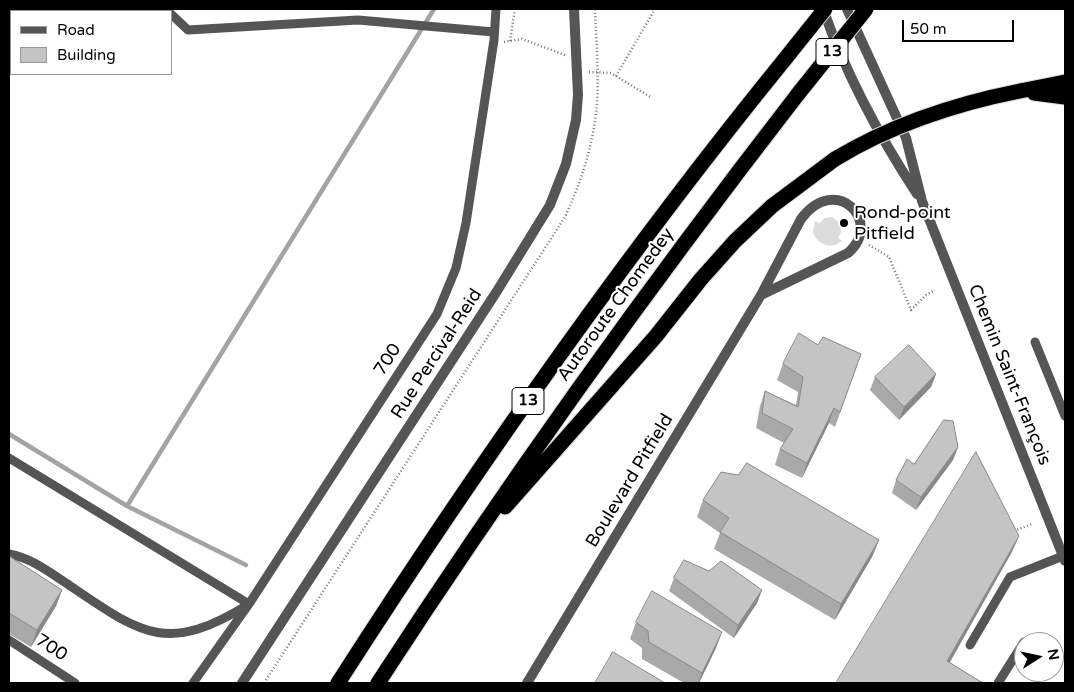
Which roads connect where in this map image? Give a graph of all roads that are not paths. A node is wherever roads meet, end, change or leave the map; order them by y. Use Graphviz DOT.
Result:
graph roads {
  1 [pos="496,9"];
  2 [pos="824,9"];
  3 [pos="847,9"];
  4 [pos="866,9"];
  5 [pos="575,11"];
  6 [pos="172,14"];
  7 [pos="494,36"];
  8 [pos="1065,82"];
  9 [pos="1020,91"];
  10 [pos="1065,97"];
  11 [pos="922,201"];
  12 [pos="761,295"];
  13 [pos="1035,342"];
  14 [pos="1065,416"];
  15 [pos="9,458"];
  16 [pos="9,554"];
  17 [pos="461,557"];
  18 [pos="1064,558"];
  19 [pos="249,604"];
  20 [pos="9,640"];
  21 [pos="970,645"];
  22 [pos="1014,658"];
  23 [pos="75,683"];
  24 [pos="193,683"];
  25 [pos="242,683"];
  26 [pos="338,683"];
  27 [pos="378,683"];
  28 [pos="527,683"];
  29 [pos="998,683"];
  1 -- 7 [label="lane, 700"];
  2 -- 11 [label="street, Chemin Saint-François"];
  2 -- 26 [label="highway, Autoroute Chomedey / 13, bridge"];
  3 -- 11 [label="street, Chemin Saint-François"];
  4 -- 17 [label="highway, Autoroute Chomedey / 13, bridge"];
  5 -- 25 [label="street, Rue Percival-Reid"];
  6 -- 7 [label="lane"];
  7 -- 19 [label="lane, 700"];
  8 -- 9 [label="highway"];
  9 -- 10 [label="highway"];
  9 -- 17 [label="highway, bridge"];
  11 -- 18 [label="street, Chemin Saint-François"];
  12 -- 12 [label="street, Boulevard Pitfield"];
  12 -- 28 [label="street, Boulevard Pitfield"];
  13 -- 14 [label="lane"];
  15 -- 19 [label="lane"];
  16 -- 19 [label="lane"];
  17 -- 27 [label="highway, Autoroute Chomedey / 13"];
  18 -- 21 [label="lane"];
  19 -- 24 [label="lane, 700"];
  20 -- 23 [label="lane, 700"];
  22 -- 29 [label="lane"];
}
